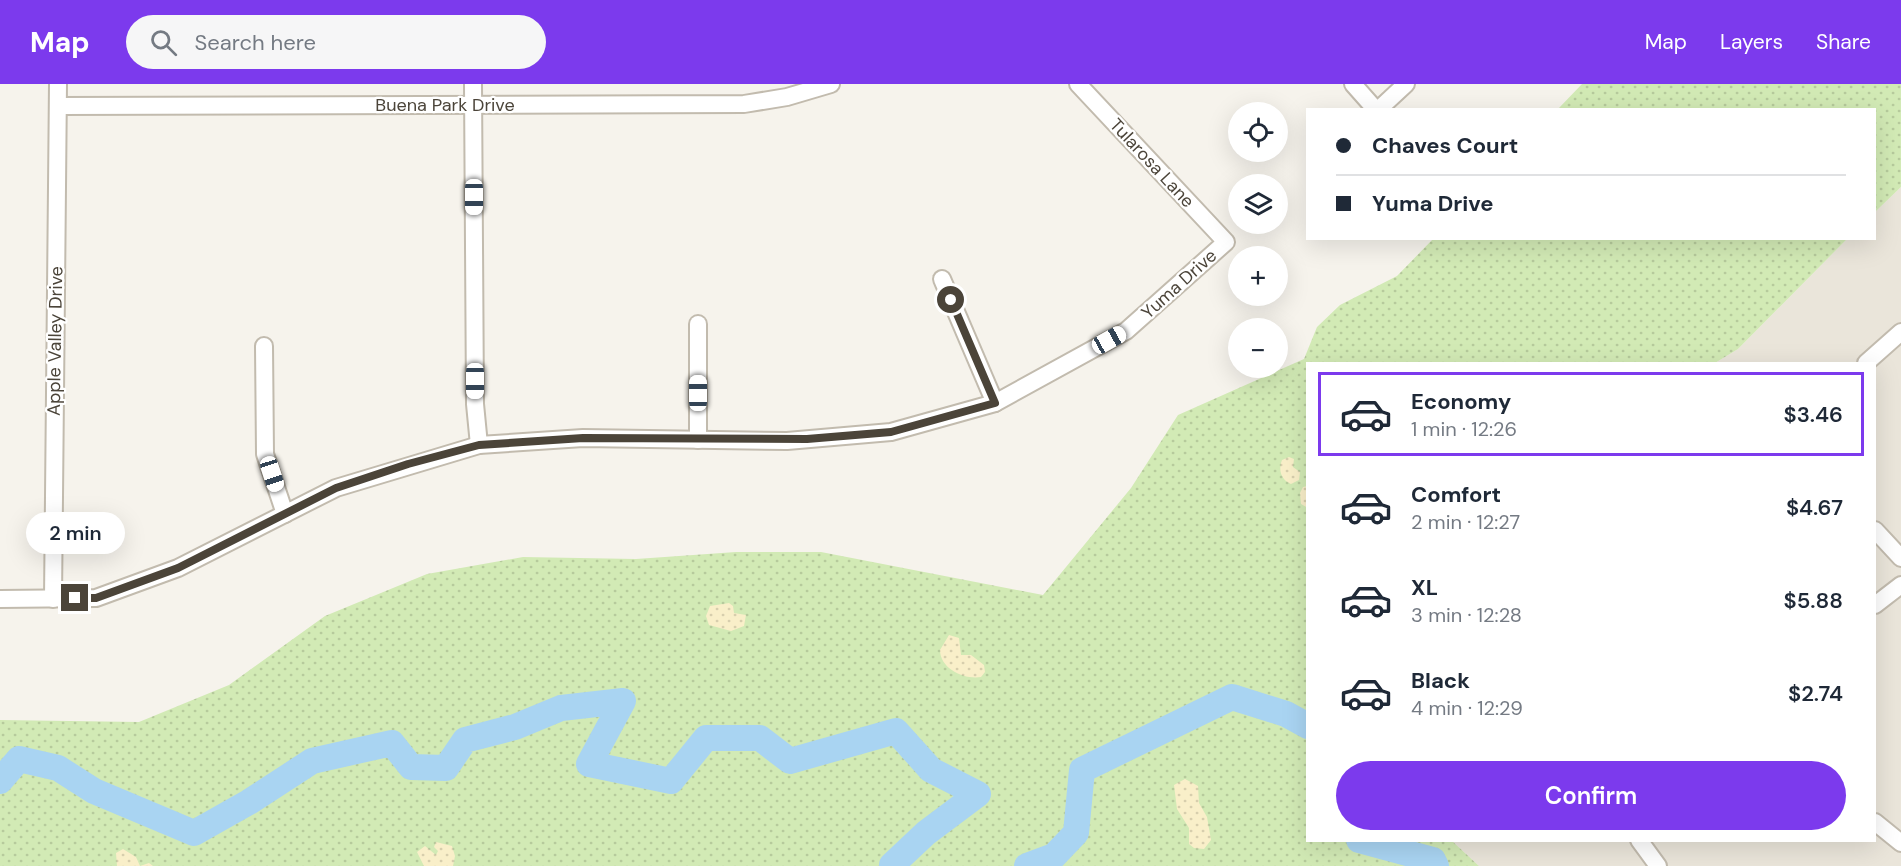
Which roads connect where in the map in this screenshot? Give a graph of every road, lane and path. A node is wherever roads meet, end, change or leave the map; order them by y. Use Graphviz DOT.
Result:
graph roads {
  1 [pos="58,84"];
  2 [pos="473,84"];
  3 [pos="831,84"];
  4 [pos="1078,84"];
  5 [pos="1353,84"];
  6 [pos="1406,84"];
  7 [pos="473,105"];
  8 [pos="58,106"];
  9 [pos="1375,108"];
  10 [pos="1379,108"];
  11 [pos="1226,242"];
  12 [pos="942,279"];
  13 [pos="698,324"];
  14 [pos="1901,332"];
  15 [pos="264,346"];
  16 [pos="1867,362"];
  17 [pos="995,403"];
  18 [pos="698,440"];
  19 [pos="479,445"];
  20 [pos="285,514"];
  21 [pos="1876,531"];
  22 [pos="1901,558"];
  23 [pos="1901,585"];
  24 [pos="53,599"];
  25 [pos="0,600"];
  26 [pos="1876,603"];
  27 [pos="1876,823"];
  28 [pos="1640,842"];
  29 [pos="1901,843"];
  30 [pos="1658,866"];
  1 -- 8 [label="street, Apple Valley Drive"];
  2 -- 7 [label="street"];
  3 -- 7 [label="street, Buena Park Drive"];
  4 -- 11 [label="street, Tularosa Lane"];
  5 -- 9 [label="street"];
  6 -- 10 [label="street"];
  7 -- 8 [label="street, Buena Park Drive"];
  7 -- 19 [label="street"];
  8 -- 24 [label="street, Apple Valley Drive"];
  11 -- 17 [label="street, Yuma Drive"];
  12 -- 17 [label="street"];
  13 -- 18 [label="street"];
  14 -- 16 [label="street"];
  15 -- 20 [label="street"];
  17 -- 18 [label="street, Yuma Drive"];
  18 -- 19 [label="street, Yuma Drive"];
  19 -- 20 [label="street, Yuma Drive"];
  20 -- 24 [label="street, Yuma Drive"];
  21 -- 22 [label="street"];
  23 -- 26 [label="street"];
  24 -- 25 [label="street, Yuma Drive"];
  27 -- 29 [label="street"];
  28 -- 30 [label="street"];
}
